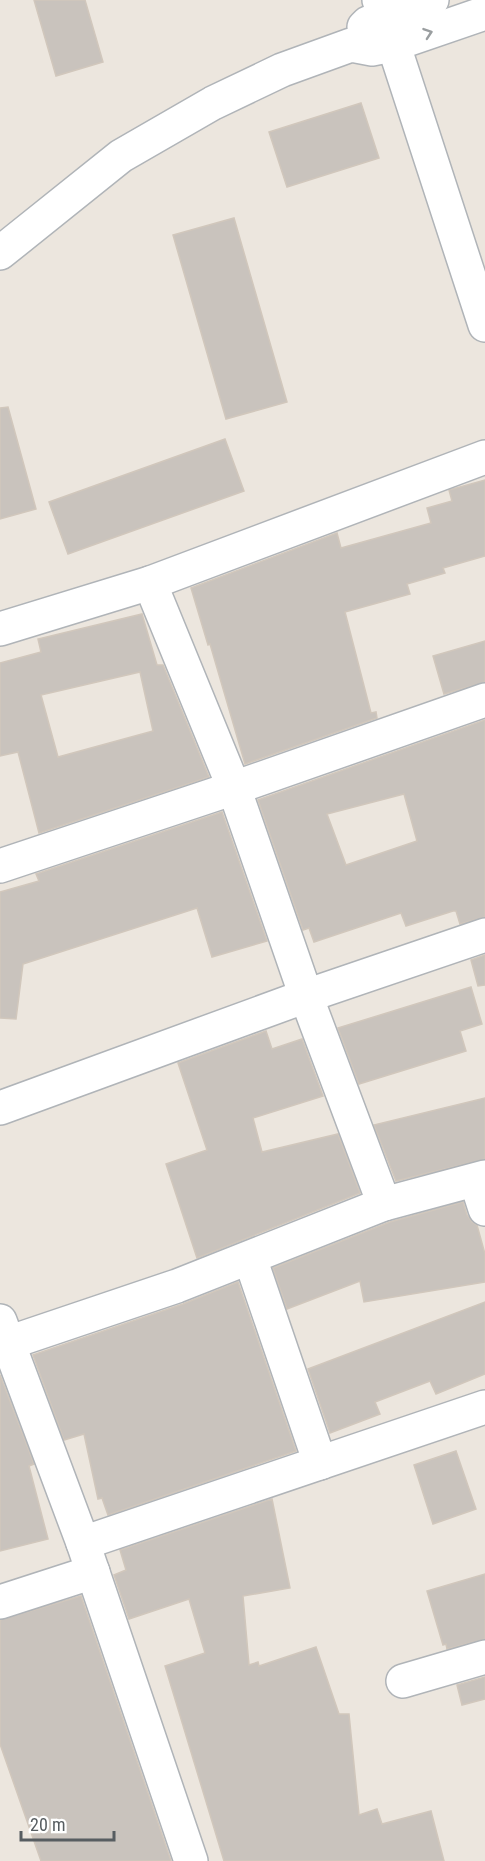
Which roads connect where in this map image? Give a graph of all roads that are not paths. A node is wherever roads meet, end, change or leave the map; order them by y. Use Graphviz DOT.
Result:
graph roads {
  1 [pos="432,0"];
  2 [pos="485,13"];
  3 [pos="385,21"];
  4 [pos="0,253"];
  5 [pos="485,325"];
  6 [pos="485,458"];
  7 [pos="150,583"];
  8 [pos="0,629"];
  9 [pos="485,700"];
  10 [pos="234,788"];
  11 [pos="0,866"];
  12 [pos="485,935"];
  13 [pos="306,996"];
  14 [pos="0,1108"];
  15 [pos="482,1189"];
  16 [pos="384,1204"];
  17 [pos="250,1258"];
  18 [pos="4,1332"];
  19 [pos="485,1407"];
  20 [pos="320,1463"];
  21 [pos="88,1557"];
  22 [pos="0,1602"];
  23 [pos="485,1657"];
  24 [pos="403,1681"];
  25 [pos="191,1861"];
  1 -- 3 [label="street"];
  3 -- 2 [label="street, one-way"];
  3 -- 4 [label="street"];
  3 -- 5 [label="street"];
  6 -- 7 [label="street"];
  7 -- 8 [label="street"];
  7 -- 10 [label="street"];
  9 -- 10 [label="street"];
  10 -- 11 [label="street"];
  10 -- 13 [label="street"];
  12 -- 13 [label="street"];
  13 -- 14 [label="street"];
  13 -- 16 [label="street"];
  15 -- 16 [label="street"];
  16 -- 17 [label="street"];
  17 -- 18 [label="street"];
  17 -- 20 [label="street"];
  18 -- 21 [label="street"];
  19 -- 20 [label="street"];
  20 -- 21 [label="street"];
  21 -- 22 [label="street"];
  21 -- 25 [label="street"];
  23 -- 24 [label="street"];
}
